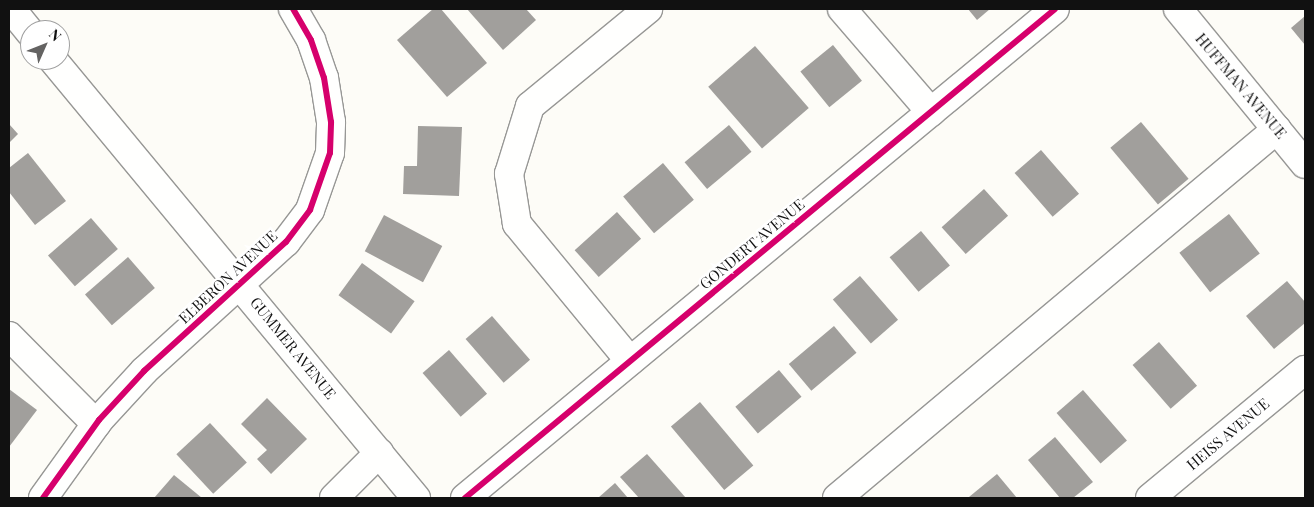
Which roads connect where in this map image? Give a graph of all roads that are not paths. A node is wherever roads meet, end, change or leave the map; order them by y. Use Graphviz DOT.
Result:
graph roads {
  1 [pos="293,9"];
  2 [pos="648,9"];
  3 [pos="842,9"];
  4 [pos="1055,9"];
  5 [pos="1178,9"];
  6 [pos="11,10"];
  7 [pos="20,20"];
  8 [pos="61,70"];
  9 [pos="931,112"];
  10 [pos="1277,129"];
  11 [pos="1305,164"];
  12 [pos="240,283"];
  13 [pos="9,336"];
  14 [pos="630,361"];
  15 [pos="1305,370"];
  16 [pos="96,424"];
  17 [pos="379,453"];
  18 [pos="43,498"];
  19 [pos="334,498"];
  20 [pos="416,498"];
  21 [pos="465,498"];
  22 [pos="837,498"];
  23 [pos="1150,498"];
  1 -- 12 [label="street, ELBERON AVENUE"];
  2 -- 14 [label="street"];
  3 -- 9 [label="street"];
  4 -- 9 [label="street, GONDERT AVENUE"];
  5 -- 10 [label="street, HUFFMAN AVENUE"];
  6 -- 7 [label="street"];
  8 -- 12 [label="street, GUMMER AVENUE"];
  9 -- 14 [label="street, GONDERT AVENUE"];
  10 -- 11 [label="street, HUFFMAN AVENUE"];
  10 -- 22 [label="street"];
  12 -- 16 [label="street, ELBERON AVENUE"];
  12 -- 17 [label="street, GUMMER AVENUE"];
  13 -- 16 [label="street"];
  14 -- 21 [label="street, GONDERT AVENUE"];
  15 -- 23 [label="street, HEISS AVENUE"];
  16 -- 18 [label="street, ELBERON AVENUE"];
  17 -- 19 [label="street"];
  17 -- 20 [label="street, GUMMER AVENUE"];
}
